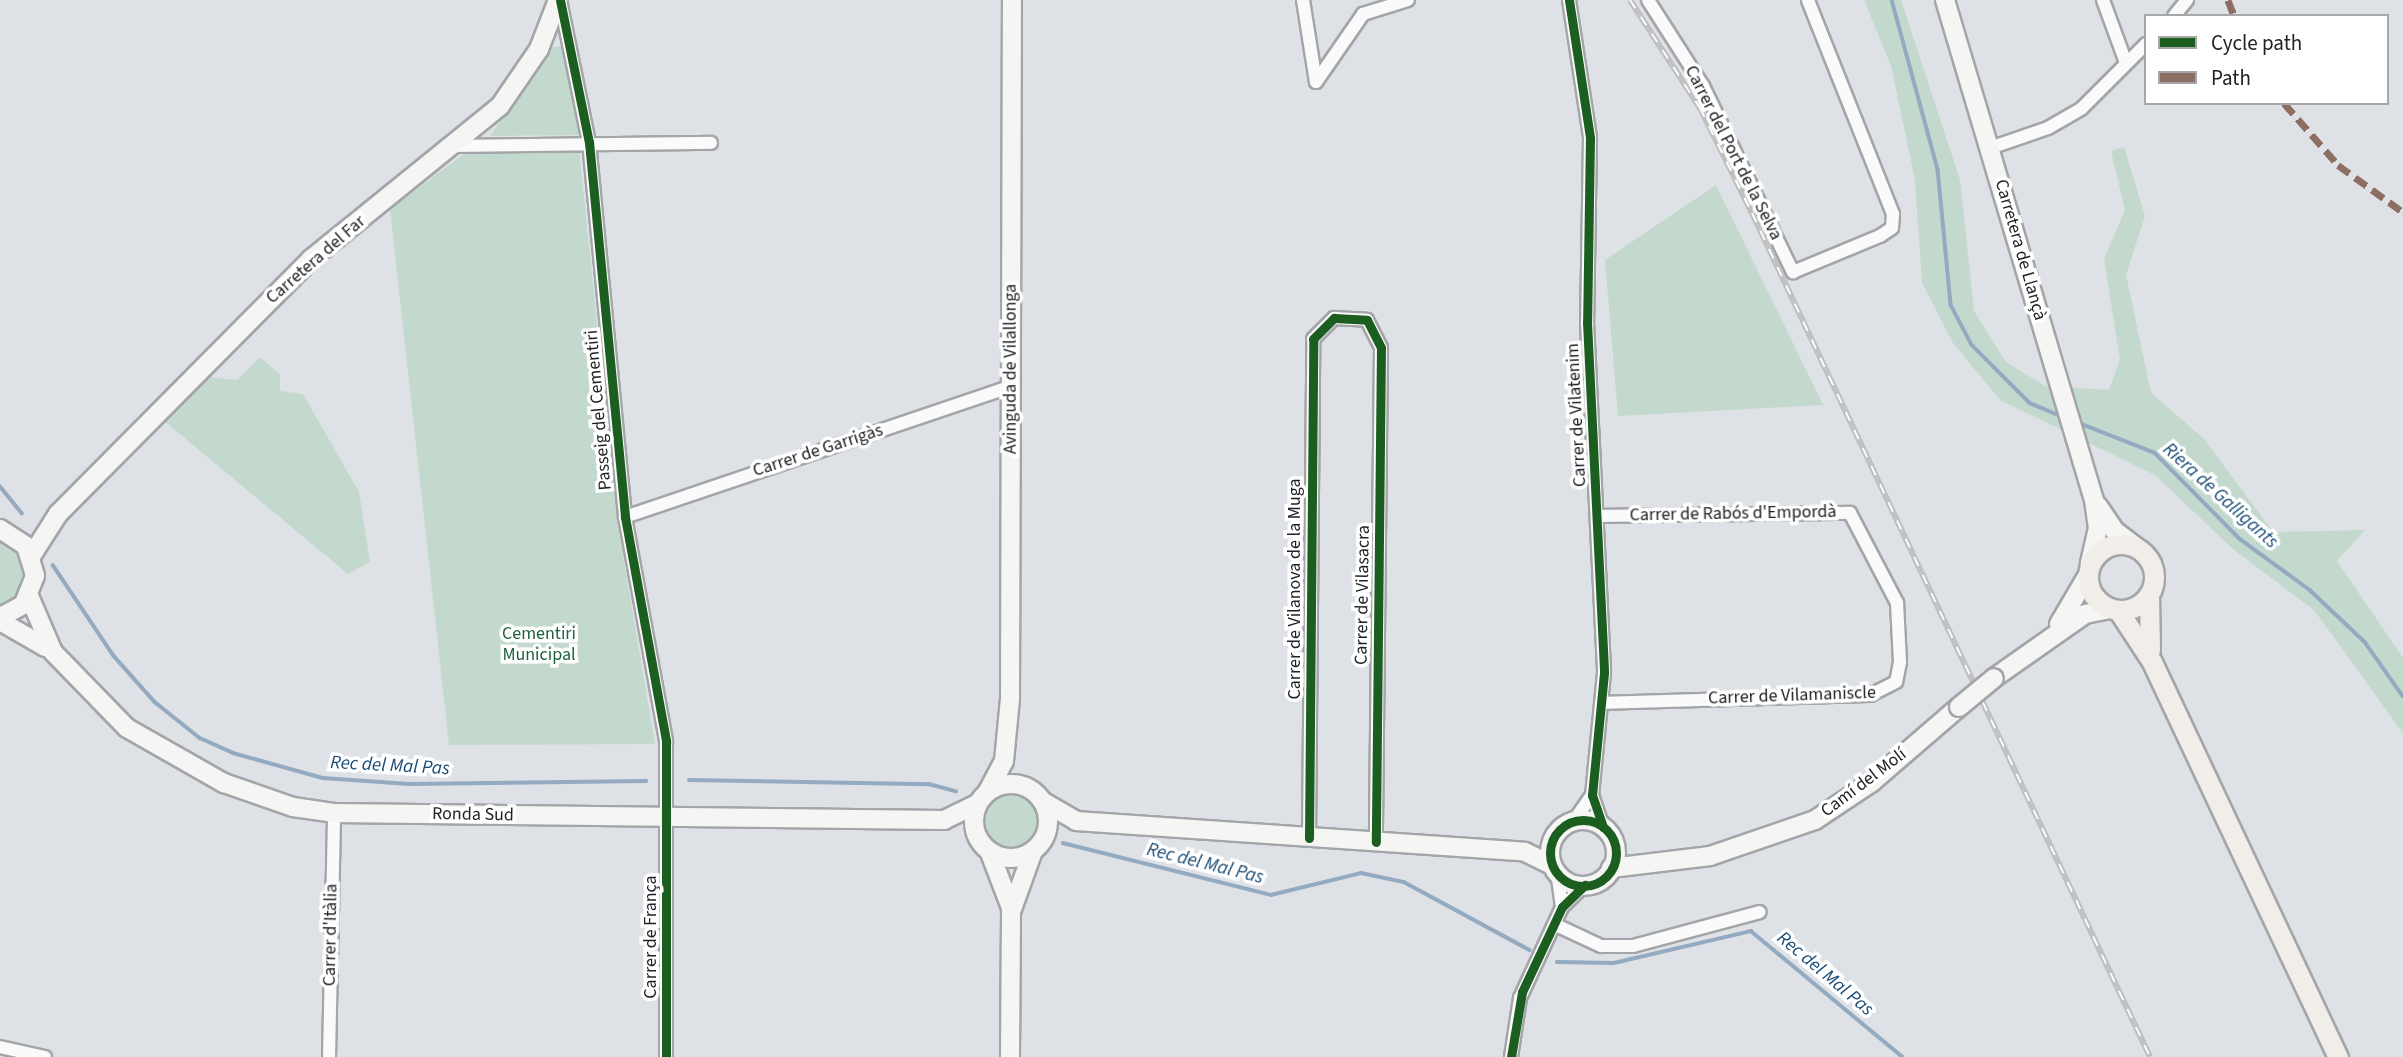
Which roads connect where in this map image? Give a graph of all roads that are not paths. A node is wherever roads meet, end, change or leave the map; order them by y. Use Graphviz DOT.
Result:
graph roads {
  1 [pos="559,0"];
  2 [pos="1012,0"];
  3 [pos="1303,0"];
  4 [pos="1408,0"];
  5 [pos="1569,0"];
  6 [pos="1648,0"];
  7 [pos="1808,0"];
  8 [pos="1945,0"];
  9 [pos="2103,0"];
  10 [pos="2187,0"];
  11 [pos="1378,5"];
  12 [pos="2176,14"];
  13 [pos="544,40"];
  14 [pos="2144,46"];
  15 [pos="570,49"];
  16 [pos="2126,63"];
  17 [pos="589,142"];
  18 [pos="710,143"];
  19 [pos="456,146"];
  20 [pos="1990,148"];
  21 [pos="1313,339"];
  22 [pos="1012,386"];
  23 [pos="2094,500"];
  24 [pos="58,514"];
  25 [pos="1598,516"];
  26 [pos="625,517"];
  27 [pos="5,530"];
  28 [pos="2140,550"];
  29 [pos="32,555"];
  30 [pos="2089,570"];
  31 [pos="2148,594"];
  32 [pos="29,596"];
  33 [pos="1897,603"];
  34 [pos="2115,610"];
  35 [pos="0,619"];
  36 [pos="2048,638"];
  37 [pos="52,652"];
  38 [pos="2152,662"];
  39 [pos="1604,703"];
  40 [pos="1009,737"];
  41 [pos="1029,789"];
  42 [pos="1592,795"];
  43 [pos="983,798"];
  44 [pos="1042,802"];
  45 [pos="334,813"];
  46 [pos="667,817"];
  47 [pos="944,820"];
  48 [pos="1076,821"];
  49 [pos="1574,821"];
  50 [pos="1603,827"];
  51 [pos="977,838"];
  52 [pos="1309,838"];
  53 [pos="1554,838"];
  54 [pos="1376,842"];
  55 [pos="1614,842"];
  56 [pos="1038,845"];
  57 [pos="1525,852"];
  58 [pos="990,853"];
  59 [pos="1648,859"];
  60 [pos="1612,868"];
  61 [pos="1555,869"];
  62 [pos="1585,885"];
  63 [pos="1562,907"];
  64 [pos="1011,912"];
  65 [pos="1760,912"];
  66 [pos="1556,925"];
  67 [pos="0,1047"];
  68 [pos="45,1057"];
  69 [pos="329,1057"];
  70 [pos="666,1057"];
  71 [pos="1010,1057"];
  72 [pos="1511,1057"];
  73 [pos="2338,1057"];
  1 -- 13 [label="main road, Carretera del Far"];
  1 -- 15 [label="street, Passeig del Cementiri"];
  2 -- 22 [label="main road, Avinguda de Vilallonga"];
  3 -- 11 [label="street"];
  4 -- 11 [label="street"];
  5 -- 25 [label="street, Carrer de Vilatenim"];
  6 -- 7 [label="street, Carrer del Port de la Selva"];
  8 -- 20 [label="main road, Carretera de Llançà"];
  9 -- 16 [label="street"];
  10 -- 12 [label="street"];
  13 -- 15 [label="street"];
  13 -- 19 [label="main road, Carretera del Far"];
  14 -- 16 [label="street"];
  15 -- 17 [label="street, Passeig del Cementiri"];
  16 -- 20 [label="street"];
  17 -- 18 [label="street"];
  17 -- 19 [label="street"];
  17 -- 26 [label="street, Passeig del Cementiri"];
  19 -- 24 [label="main road, Carretera del Far"];
  20 -- 23 [label="main road, Carretera de Llançà"];
  21 -- 52 [label="street, Carrer de Vilanova de la Muga"];
  21 -- 54 [label="street, Carrer de Vilasacra"];
  22 -- 26 [label="street, Carrer de Garrigàs"];
  22 -- 40 [label="main road, Avinguda de Vilallonga"];
  23 -- 28 [label="main road, Carretera de Llançà"];
  23 -- 30 [label="main road, Carretera de Llançà"];
  24 -- 27 [label="main road, Carretera del Far"];
  24 -- 29 [label="main road, Carretera del Far"];
  25 -- 33 [label="street, Carrer de Rabós d'Empordà"];
  25 -- 39 [label="street, Carrer de Vilatenim"];
  26 -- 46 [label="street, Passeig del Cementiri"];
  27 -- 29 [label="main road"];
  28 -- 30 [label="main road"];
  28 -- 31 [label="main road"];
  29 -- 32 [label="main road, Ronda Sud"];
  30 -- 34 [label="main road"];
  30 -- 36 [label="main road, Camí del Molí"];
  31 -- 34 [label="main road"];
  31 -- 38 [label="main road"];
  32 -- 35 [label="main road, Ronda Sud"];
  32 -- 37 [label="main road, Ronda Sud"];
  33 -- 39 [label="street, Carrer de Vilamaniscle"];
  34 -- 36 [label="main road, Camí del Molí"];
  34 -- 38 [label="main road"];
  35 -- 37 [label="main road, Ronda Sud"];
  36 -- 59 [label="main road, Camí del Molí, bridge"];
  37 -- 45 [label="main road, Ronda Sud"];
  38 -- 73 [label="main road"];
  39 -- 42 [label="street, Carrer de Vilatenim"];
  40 -- 41 [label="main road, Avinguda de Vilallonga"];
  40 -- 43 [label="main road, Avinguda de Vilallonga"];
  41 -- 43 [label="main road"];
  41 -- 44 [label="main road"];
  42 -- 49 [label="street, Carrer de Vilatenim"];
  42 -- 50 [label="street, Carrer de Vilatenim"];
  43 -- 47 [label="main road, Ronda Sud"];
  43 -- 51 [label="main road"];
  44 -- 48 [label="main road"];
  44 -- 56 [label="main road"];
  45 -- 46 [label="main road, Ronda Sud"];
  45 -- 69 [label="street, Carrer d'Itàlia"];
  46 -- 47 [label="main road, Ronda Sud"];
  46 -- 70 [label="street, Carrer de França"];
  47 -- 51 [label="main road, Ronda Sud"];
  48 -- 52 [label="main road"];
  48 -- 56 [label="main road"];
  49 -- 50 [label="main road"];
  49 -- 53 [label="main road"];
  50 -- 55 [label="main road"];
  51 -- 58 [label="main road"];
  52 -- 54 [label="main road"];
  53 -- 57 [label="main road"];
  53 -- 61 [label="main road"];
  54 -- 57 [label="main road"];
  55 -- 59 [label="main road, Camí del Molí"];
  55 -- 60 [label="main road"];
  56 -- 58 [label="main road"];
  56 -- 64 [label="main road"];
  57 -- 61 [label="main road"];
  58 -- 64 [label="main road"];
  59 -- 60 [label="main road, Camí del Molí"];
  60 -- 62 [label="main road"];
  61 -- 62 [label="main road"];
  61 -- 63 [label="street"];
  62 -- 63 [label="street"];
  63 -- 66 [label="street"];
  64 -- 71 [label="main road"];
  65 -- 66 [label="street"];
  66 -- 72 [label="street"];
  67 -- 68 [label="street"];
}
